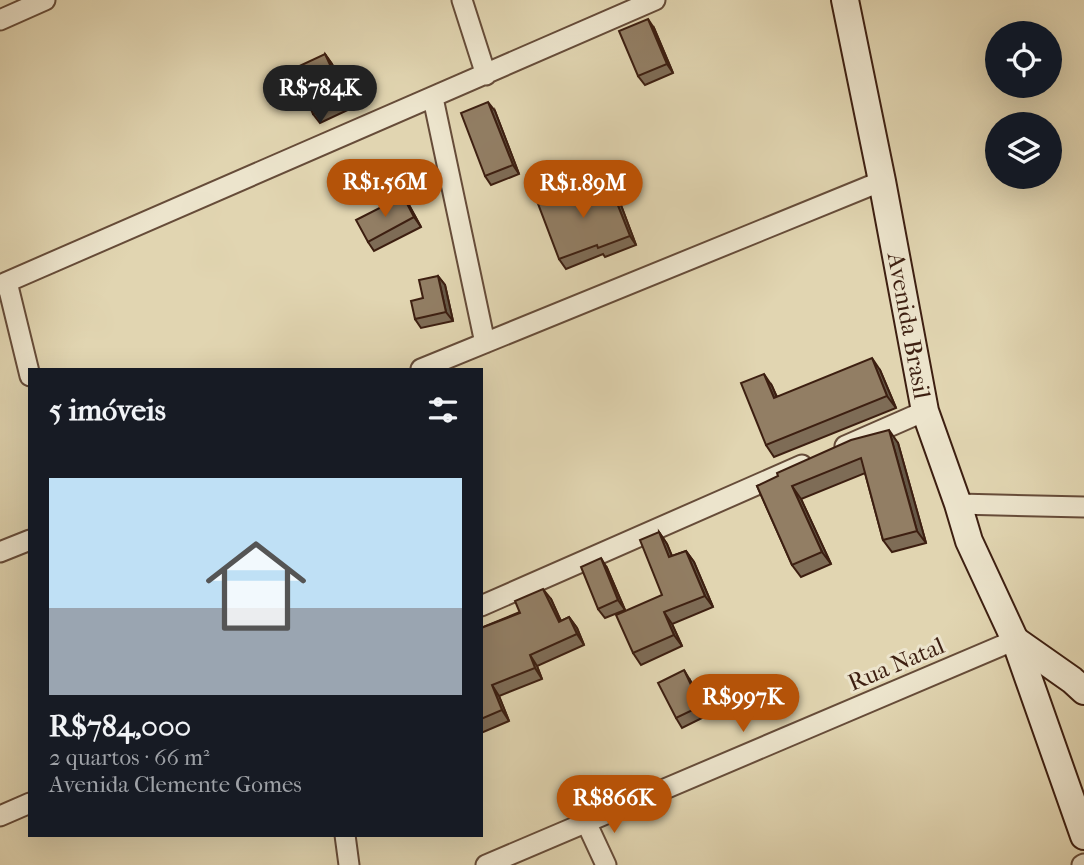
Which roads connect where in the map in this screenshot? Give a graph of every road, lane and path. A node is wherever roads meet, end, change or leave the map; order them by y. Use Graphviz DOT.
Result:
graph roads {
  1 [pos="46,0"];
  2 [pos="462,0"];
  3 [pos="655,0"];
  4 [pos="845,0"];
  5 [pos="0,20"];
  6 [pos="486,75"];
  7 [pos="433,98"];
  8 [pos="882,181"];
  9 [pos="4,283"];
  10 [pos="485,343"];
  11 [pos="423,368"];
  12 [pos="28,369"];
  13 [pos="925,411"];
  14 [pos="958,504"];
  15 [pos="1084,507"];
  16 [pos="28,541"];
  17 [pos="0,552"];
  18 [pos="483,605"];
  19 [pos="1016,640"];
  20 [pos="1084,691"];
  21 [pos="28,804"];
  22 [pos="0,816"];
  23 [pos="586,822"];
  24 [pos="1084,836"];
  25 [pos="345,837"];
  26 [pos="349,865"];
  27 [pos="486,865"];
  28 [pos="606,865"];
  1 -- 5 [label="street"];
  2 -- 6 [label="street"];
  3 -- 6 [label="street"];
  4 -- 8 [label="street, Avenida Brasil"];
  6 -- 7 [label="street"];
  7 -- 9 [label="street"];
  7 -- 10 [label="street"];
  8 -- 10 [label="street"];
  8 -- 13 [label="street, Avenida Brasil"];
  9 -- 12 [label="street"];
  10 -- 11 [label="street"];
  13 -- 14 [label="street, Avenida Brasil"];
  13 -- 18 [label="street"];
  14 -- 15 [label="street"];
  14 -- 19 [label="street, Avenida Brasil"];
  16 -- 17 [label="street"];
  19 -- 20 [label="street"];
  19 -- 23 [label="street, Rua Natal"];
  19 -- 24 [label="street, Avenida Brasil"];
  21 -- 22 [label="street"];
  23 -- 27 [label="street, Rua Natal"];
  23 -- 28 [label="street"];
  25 -- 26 [label="street"];
}
